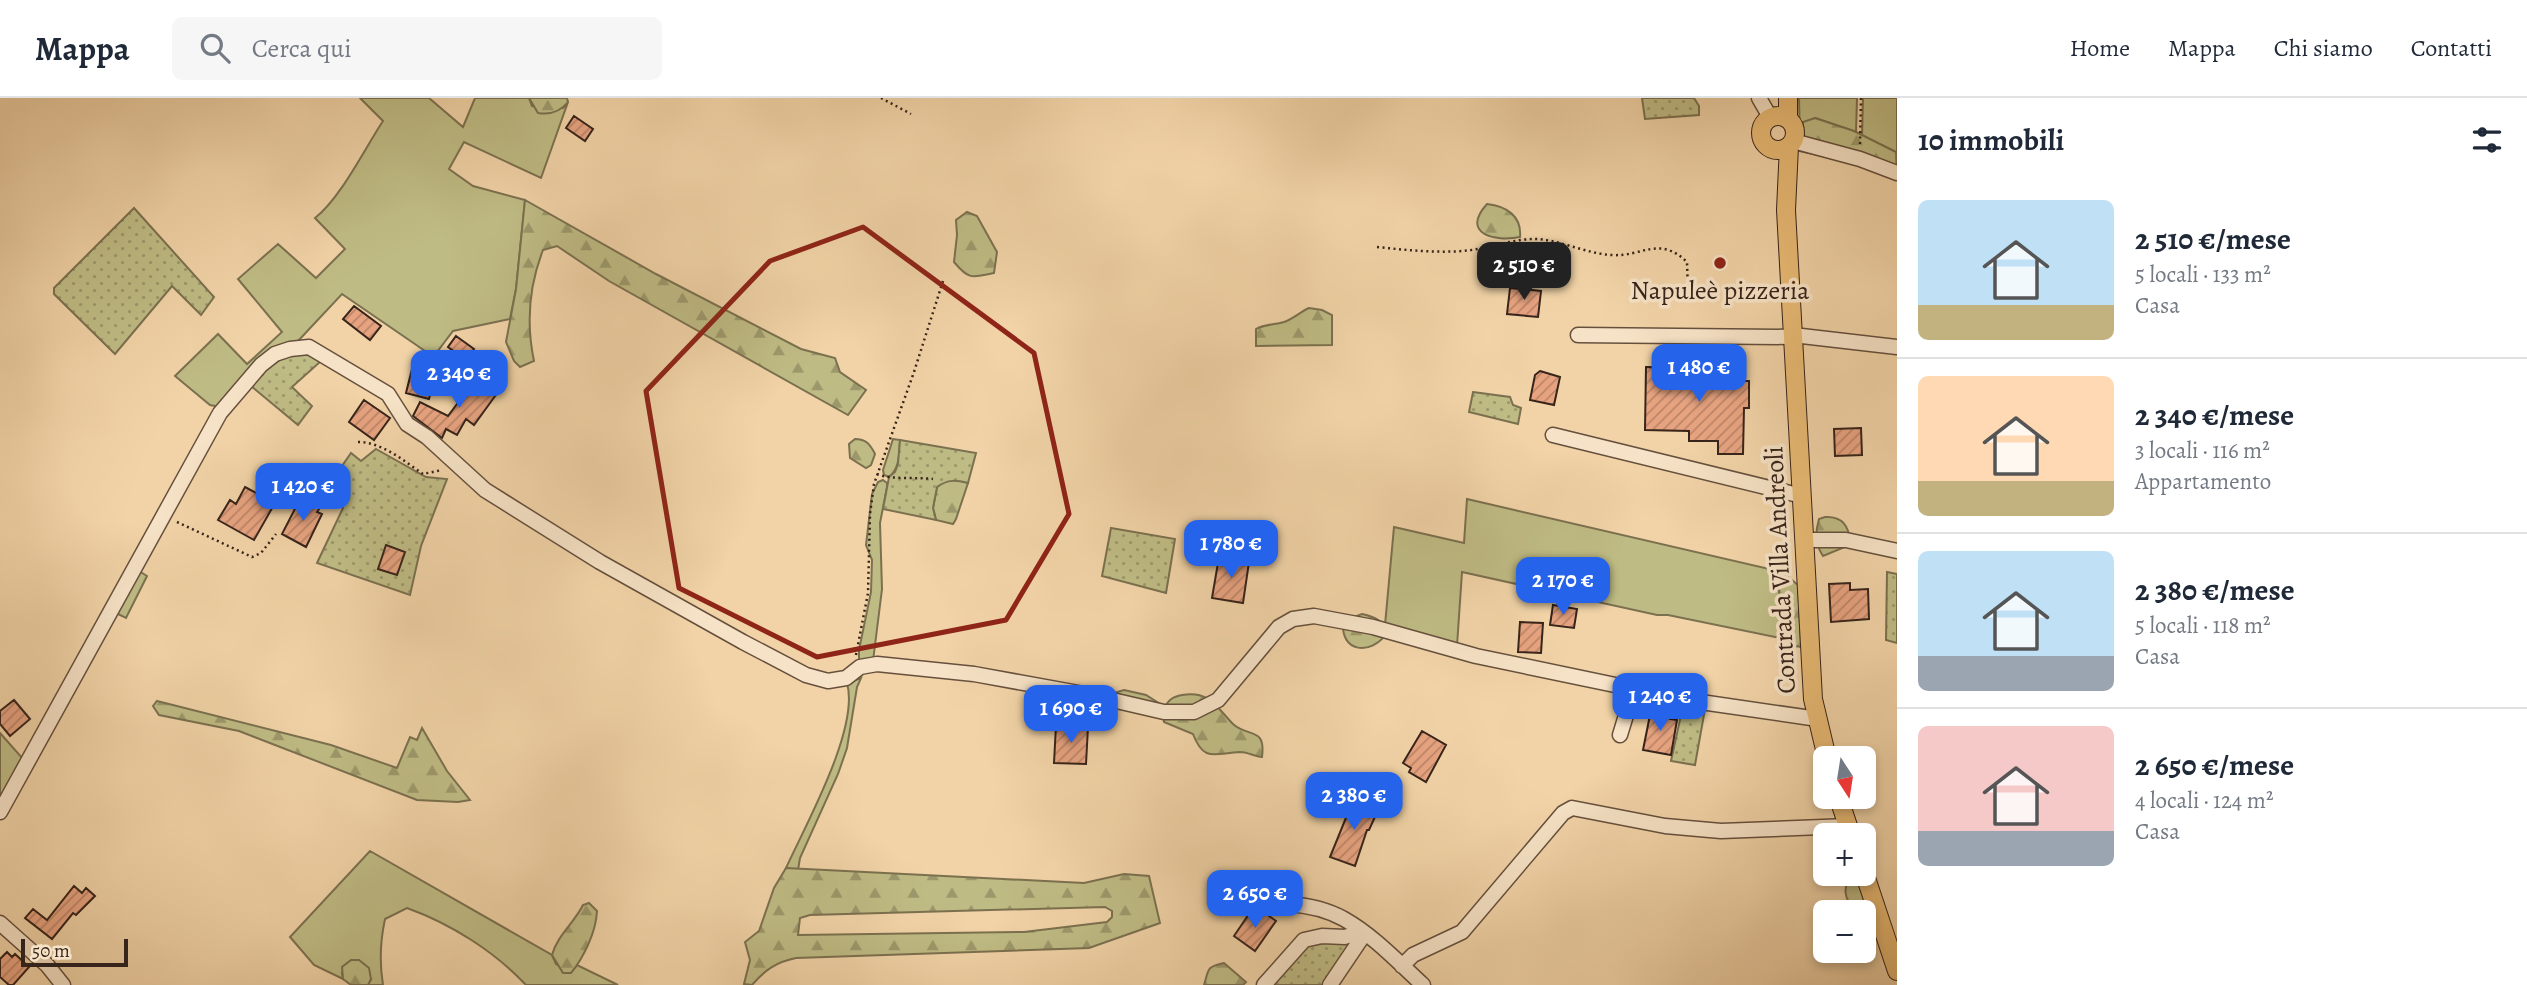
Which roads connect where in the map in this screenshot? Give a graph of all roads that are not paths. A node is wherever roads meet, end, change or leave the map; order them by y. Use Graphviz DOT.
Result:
graph roads {
  1 [pos="1759,98"];
  2 [pos="1788,98"];
  3 [pos="1770,117"];
  4 [pos="1788,118"];
  5 [pos="1785,145"];
  6 [pos="1897,173"];
  7 [pos="1578,335"];
  8 [pos="1793,336"];
  9 [pos="1897,347"];
  10 [pos="1553,435"];
  11 [pos="1802,496"];
  12 [pos="1805,540"];
  13 [pos="1897,551"];
  14 [pos="1634,689"];
  15 [pos="1818,719"];
  16 [pos="1620,734"];
  17 [pos="1824,746"];
  18 [pos="0,812"];
  19 [pos="1813,830"];
  20 [pos="1869,886"];
  21 [pos="1228,907"];
  22 [pos="0,923"];
  23 [pos="1363,932"];
  24 [pos="1402,966"];
  25 [pos="1897,971"];
  26 [pos="63,985"];
  27 [pos="1264,985"];
  28 [pos="1330,985"];
  29 [pos="1423,985"];
  1 -- 3 [label="street"];
  2 -- 4 [label="main road"];
  3 -- 4 [label="main road"];
  3 -- 5 [label="main road"];
  4 -- 5 [label="main road"];
  5 -- 6 [label="street"];
  5 -- 8 [label="main road, Contrada Villa Andreoli"];
  7 -- 8 [label="street"];
  8 -- 9 [label="street"];
  8 -- 11 [label="main road, Contrada Villa Andreoli"];
  10 -- 11 [label="street"];
  11 -- 12 [label="main road, Contrada Villa Andreoli"];
  12 -- 13 [label="street"];
  12 -- 15 [label="main road, Contrada Villa Andreoli"];
  14 -- 15 [label="street"];
  14 -- 16 [label="street"];
  14 -- 18 [label="street"];
  15 -- 17 [label="main road, Contrada Villa Andreoli"];
  19 -- 24 [label="street"];
  20 -- 25 [label="main road"];
  21 -- 23 [label="street"];
  22 -- 26 [label="street"];
  23 -- 24 [label="street"];
  23 -- 27 [label="street"];
  23 -- 28 [label="street"];
  24 -- 29 [label="street"];
}
